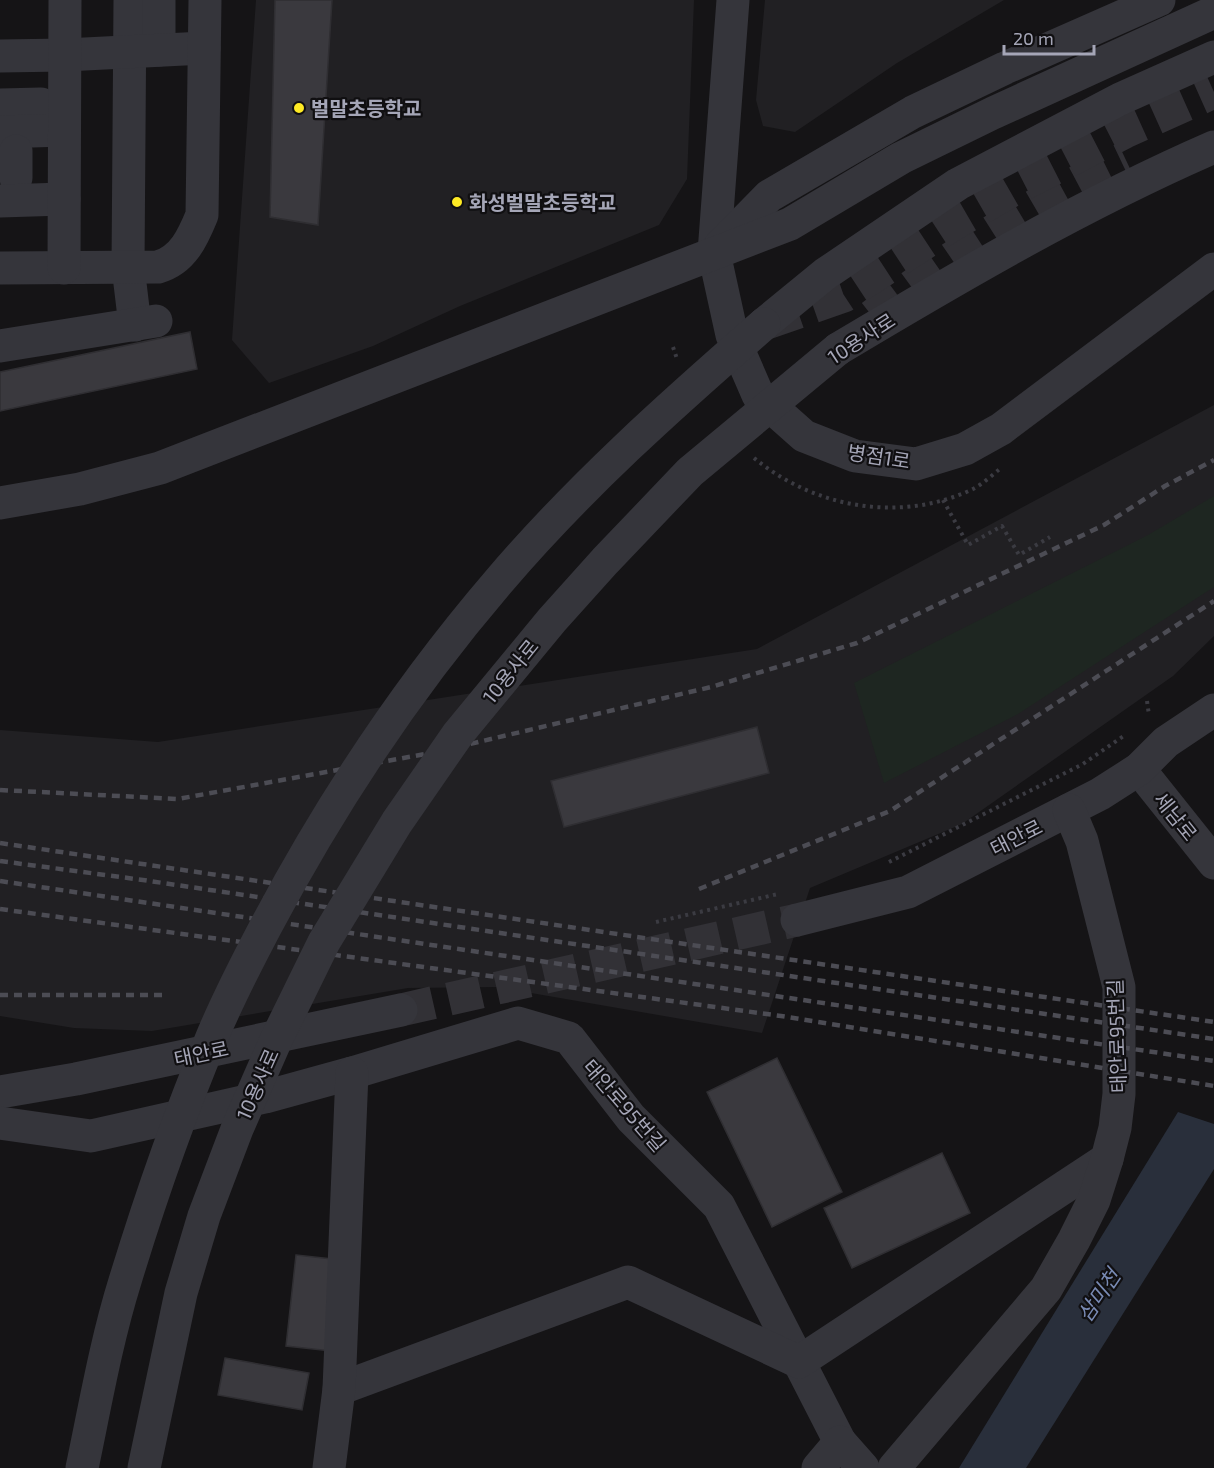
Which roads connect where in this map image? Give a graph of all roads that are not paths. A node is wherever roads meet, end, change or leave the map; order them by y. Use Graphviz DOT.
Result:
graph roads {
  1 [pos="65,0"];
  2 [pos="130,0"];
  3 [pos="159,0"];
  4 [pos="205,0"];
  5 [pos="733,0"];
  6 [pos="1159,0"];
  7 [pos="1214,12"];
  8 [pos="204,48"];
  9 [pos="145,51"];
  10 [pos="65,55"];
  11 [pos="1214,57"];
  12 [pos="15,89"];
  13 [pos="64,130"];
  14 [pos="1214,147"];
  15 [pos="12,170"];
  16 [pos="64,199"];
  17 [pos="714,253"];
  18 [pos="128,267"];
  19 [pos="0,268"];
  20 [pos="64,268"];
  21 [pos="1214,269"];
  22 [pos="0,346"];
  23 [pos="0,503"];
  24 [pos="1214,710"];
  25 [pos="1139,769"];
  26 [pos="1069,810"];
  27 [pos="1214,863"];
  28 [pos="788,907"];
  29 [pos="401,1010"];
  30 [pos="352,1073"];
  31 [pos="0,1092"];
  32 [pos="0,1106"];
  33 [pos="0,1123"];
  34 [pos="91,1136"];
  35 [pos="1107,1159"];
  36 [pos="799,1362"];
  37 [pos="339,1389"];
  38 [pos="840,1442"];
  39 [pos="82,1468"];
  40 [pos="144,1468"];
  41 [pos="329,1468"];
  42 [pos="818,1468"];
  43 [pos="863,1468"];
  44 [pos="894,1468"];
  1 -- 10 [label="street"];
  2 -- 9 [label="street"];
  3 -- 9 [label="street"];
  4 -- 8 [label="street"];
  5 -- 17 [label="street, 병점1로"];
  6 -- 17 [label="street"];
  7 -- 17 [label="street"];
  8 -- 9 [label="street"];
  8 -- 18 [label="street"];
  9 -- 10 [label="street"];
  9 -- 18 [label="street"];
  10 -- 12 [label="street"];
  10 -- 13 [label="street"];
  11 -- 39 [label="street, bridge"];
  13 -- 15 [label="street"];
  13 -- 16 [label="street"];
  14 -- 40 [label="street, 10용사로, bridge"];
  15 -- 16 [label="street"];
  16 -- 20 [label="street"];
  17 -- 21 [label="street, 병점1로"];
  17 -- 23 [label="street"];
  18 -- 20 [label="street"];
  18 -- 22 [label="street"];
  19 -- 20 [label="street"];
  24 -- 25 [label="street, 태안로"];
  25 -- 26 [label="street, 태안로"];
  25 -- 27 [label="street, 세남로"];
  26 -- 28 [label="street, 태안로"];
  26 -- 35 [label="street, 태안로95번길"];
  29 -- 31 [label="street, 태안로"];
  30 -- 34 [label="street, 태안로95번길"];
  30 -- 36 [label="street, 태안로95번길"];
  30 -- 37 [label="street"];
  32 -- 34 [label="street"];
  33 -- 34 [label="street"];
  35 -- 36 [label="street"];
  35 -- 44 [label="street, 태안로95번길"];
  36 -- 37 [label="street"];
  36 -- 38 [label="street, 태안로95번길"];
  37 -- 41 [label="street"];
  38 -- 42 [label="street"];
  38 -- 43 [label="street, 태안로95번길"];
}
